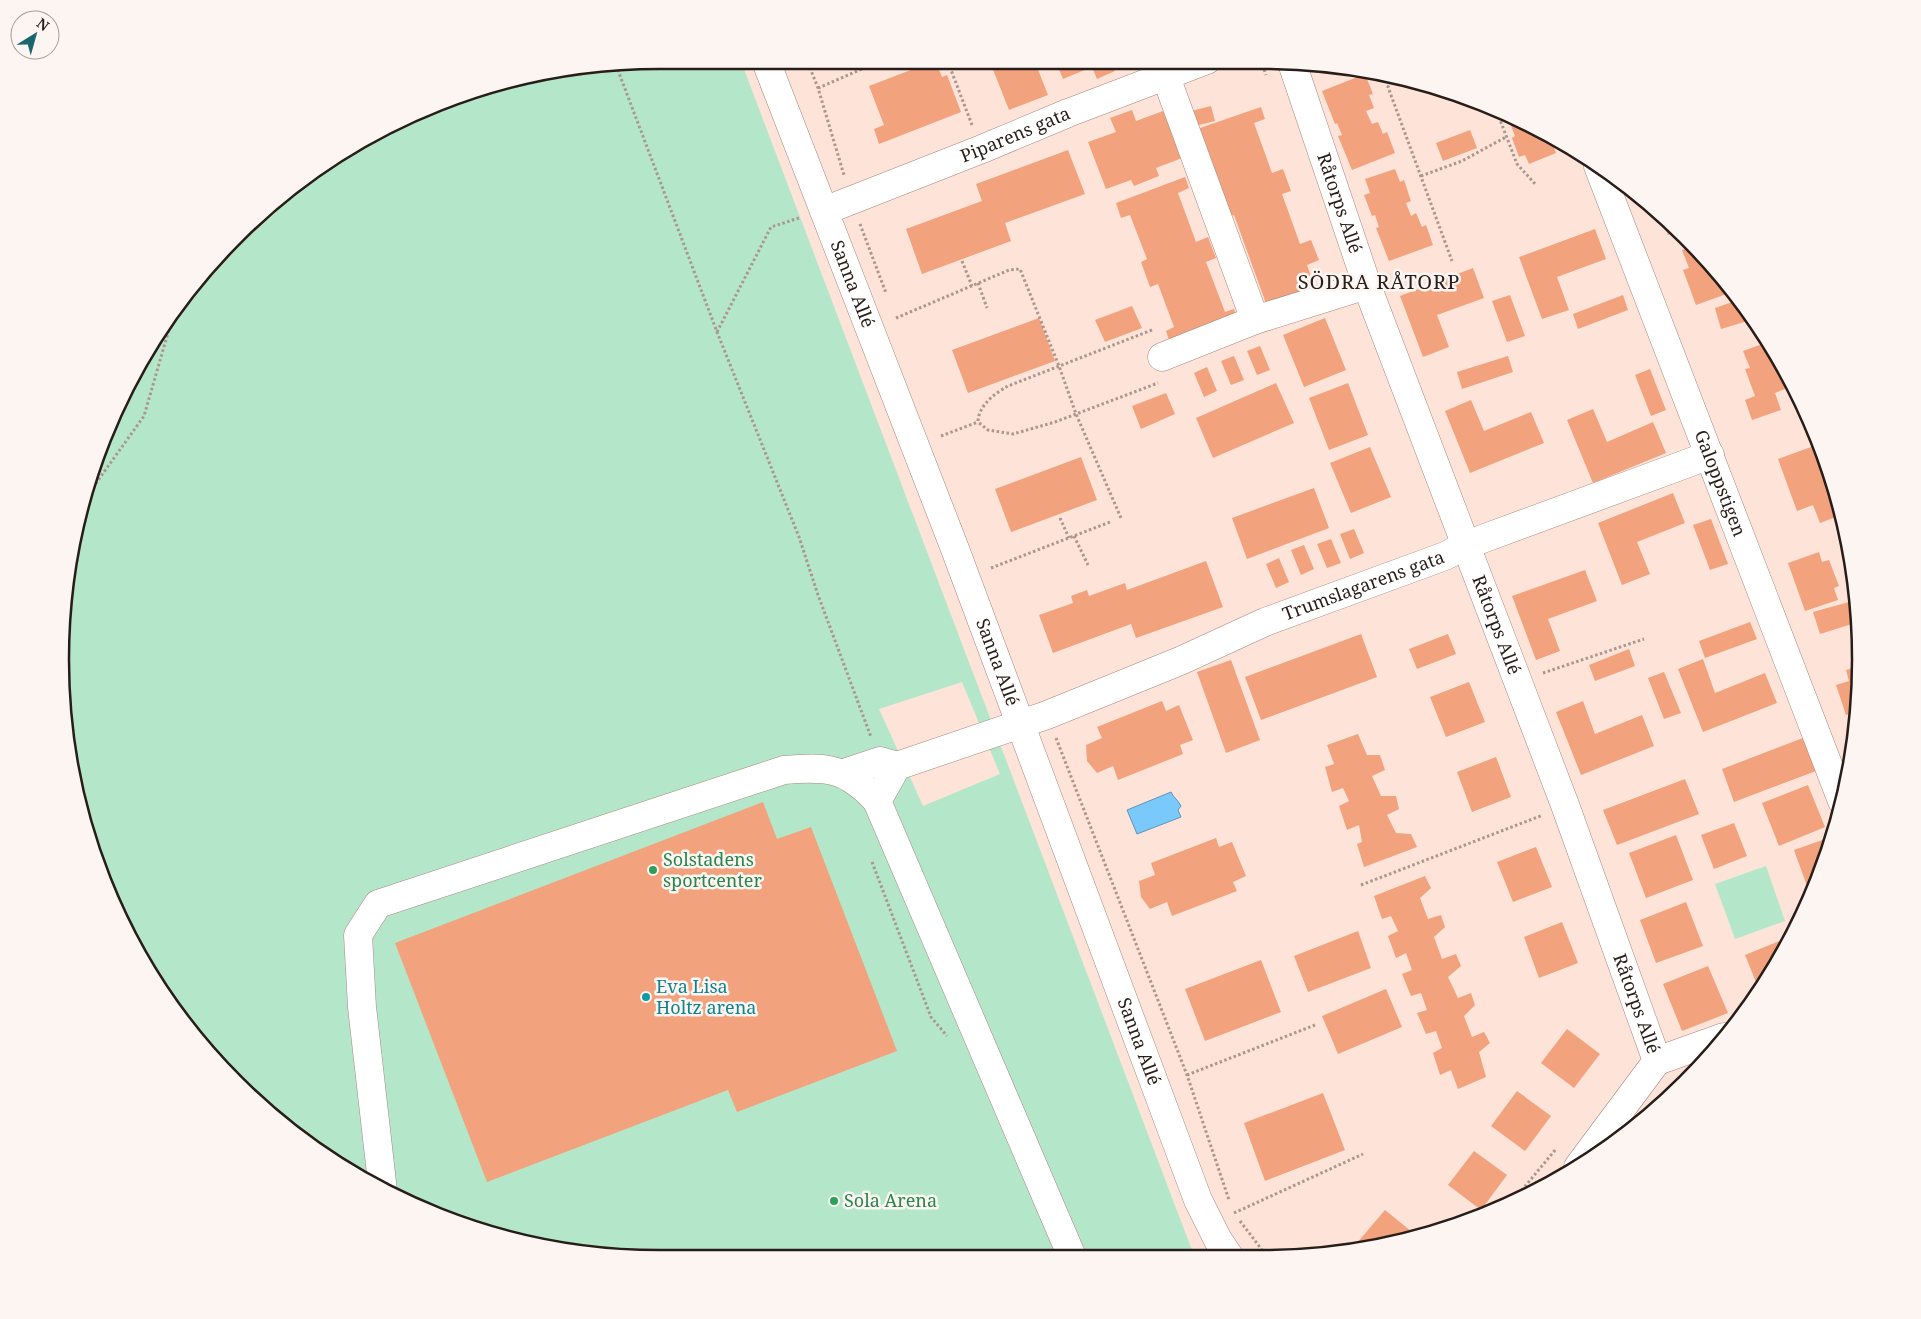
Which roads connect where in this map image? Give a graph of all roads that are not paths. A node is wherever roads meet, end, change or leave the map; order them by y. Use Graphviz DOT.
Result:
graph roads {
  1 [pos="769,69"];
  2 [pos="1185,69"];
  3 [pos="1294,70"];
  4 [pos="1166,77"];
  5 [pos="1602,177"];
  6 [pos="824,210"];
  7 [pos="1367,285"];
  8 [pos="1255,320"];
  9 [pos="1162,369"];
  10 [pos="1710,456"];
  11 [pos="1466,545"];
  12 [pos="1020,724"];
  13 [pos="888,763"];
  14 [pos="844,773"];
  15 [pos="1838,789"];
  16 [pos="877,801"];
  17 [pos="1712,1041"];
  18 [pos="1657,1061"];
  19 [pos="1590,1151"];
  20 [pos="382,1180"];
  21 [pos="1069,1250"];
  22 [pos="1225,1250"];
  1 -- 6 [label="street, Sanna Allé"];
  2 -- 4 [label="street, Piparens gata"];
  3 -- 7 [label="street, Råtorps Allé"];
  4 -- 6 [label="street, Piparens gata"];
  4 -- 8 [label="street"];
  5 -- 10 [label="street, Galoppstigen"];
  6 -- 12 [label="street, Sanna Allé"];
  7 -- 8 [label="street"];
  7 -- 11 [label="street, Råtorps Allé"];
  8 -- 9 [label="street"];
  10 -- 11 [label="street, Trumslagarens gata"];
  10 -- 15 [label="street, Galoppstigen"];
  11 -- 12 [label="street, Trumslagarens gata"];
  11 -- 18 [label="street, Råtorps Allé"];
  12 -- 13 [label="street, Trumslagarens gata"];
  12 -- 22 [label="street, Sanna Allé"];
  13 -- 14 [label="street, Trumslagarens gata"];
  13 -- 16 [label="street"];
  14 -- 16 [label="street"];
  14 -- 20 [label="street"];
  16 -- 21 [label="street"];
  17 -- 18 [label="street"];
  18 -- 19 [label="street, Råtorps Allé"];
}
